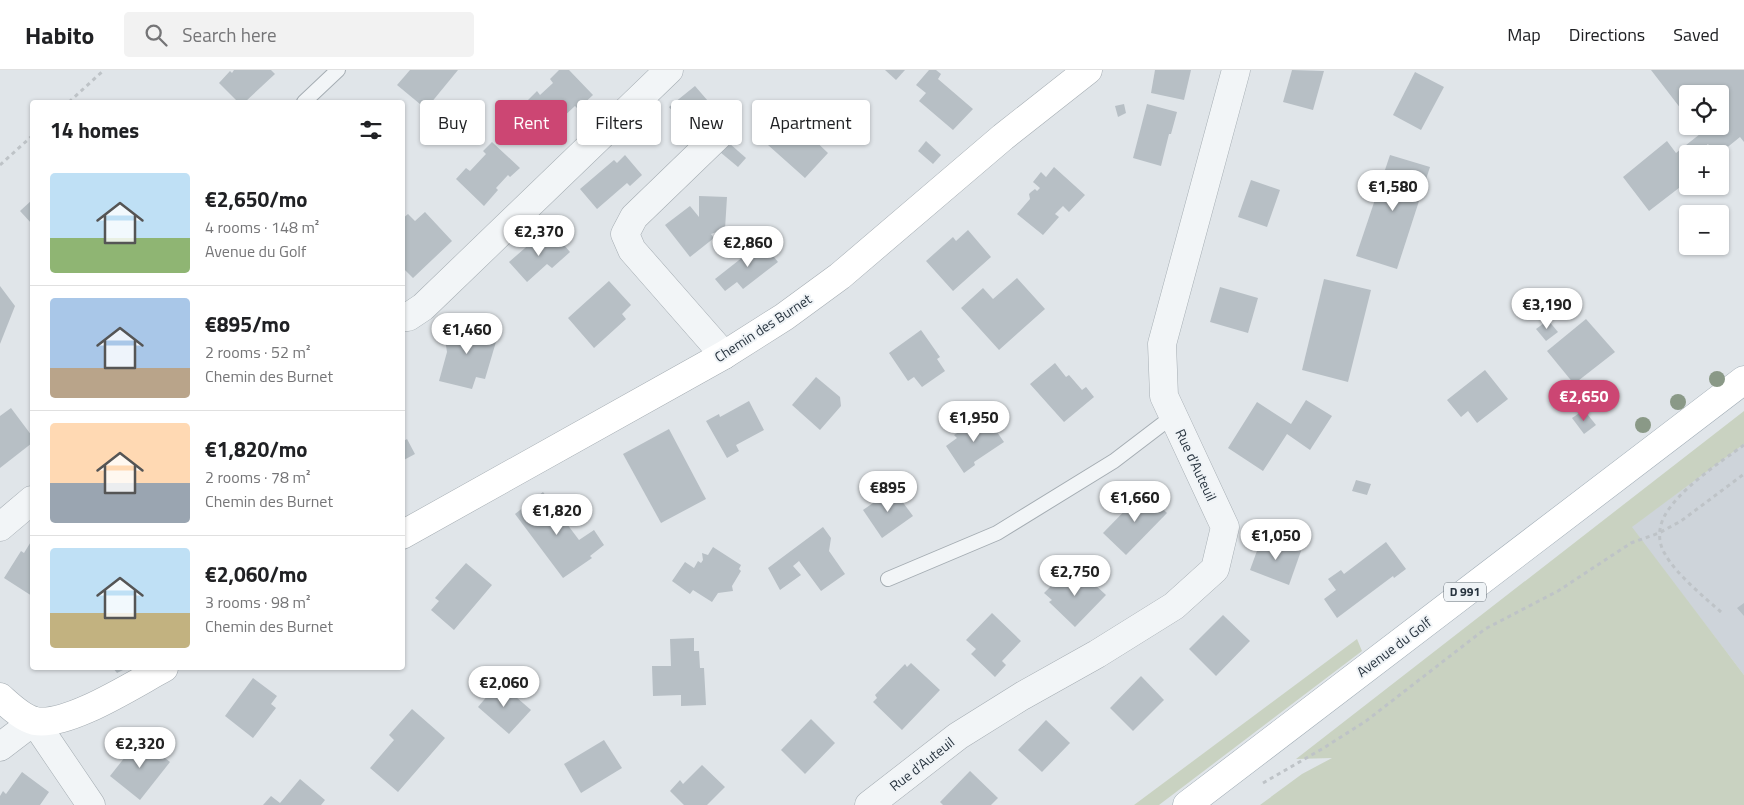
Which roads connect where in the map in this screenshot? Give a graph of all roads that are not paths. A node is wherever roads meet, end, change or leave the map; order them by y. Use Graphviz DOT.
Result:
graph roads {
  1 [pos="338,70"];
  2 [pos="669,70"];
  3 [pos="1088,70"];
  4 [pos="1236,70"];
  5 [pos="306,100"];
  6 [pos="709,145"];
  7 [pos="405,317"];
  8 [pos="724,354"];
  9 [pos="1744,380"];
  10 [pos="1173,416"];
  11 [pos="30,502"];
  12 [pos="0,527"];
  13 [pos="405,533"];
  14 [pos="888,579"];
  15 [pos="160,670"];
  16 [pos="0,697"];
  17 [pos="34,721"];
  18 [pos="0,747"];
  19 [pos="91,805"];
  20 [pos="869,805"];
  21 [pos="1187,805"];
  1 -- 5 [label="lane"];
  2 -- 7 [label="street"];
  3 -- 8 [label="street, Chemin des Burnet"];
  4 -- 10 [label="street, Rue d'Auteuil"];
  6 -- 8 [label="street"];
  8 -- 13 [label="street, Chemin des Burnet"];
  9 -- 21 [label="street, Avenue du Golf / D 991"];
  10 -- 14 [label="lane"];
  10 -- 20 [label="street, Rue d'Auteuil"];
  11 -- 12 [label="street"];
  15 -- 17 [label="street"];
  16 -- 17 [label="street"];
  17 -- 18 [label="street"];
  17 -- 19 [label="street"];
}
